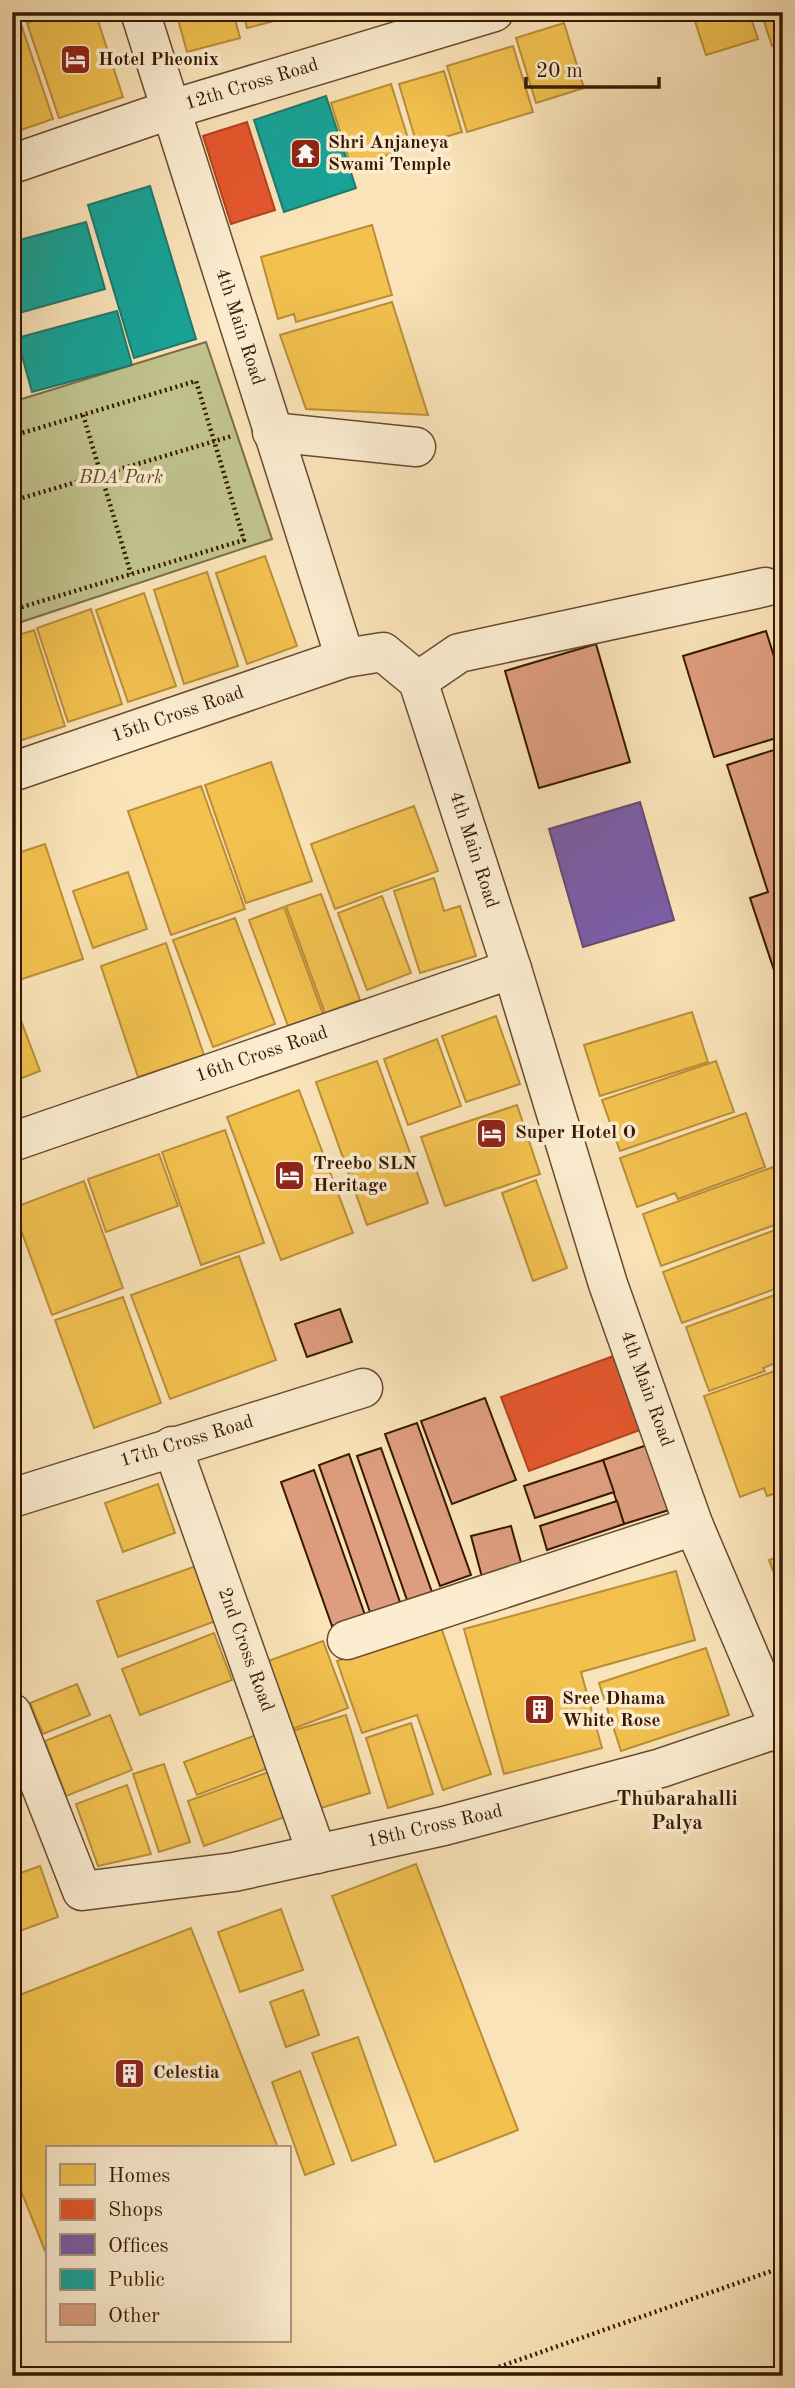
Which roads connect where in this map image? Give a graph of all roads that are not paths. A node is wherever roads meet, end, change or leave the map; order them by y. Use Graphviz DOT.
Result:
graph roads {
  1 [pos="140,12"];
  2 [pos="494,12"];
  3 [pos="444,19"];
  4 [pos="169,110"];
  5 [pos="12,164"];
  6 [pos="271,428"];
  7 [pos="416,447"];
  8 [pos="765,587"];
  9 [pos="345,659"];
  10 [pos="418,681"];
  11 [pos="12,772"];
  12 [pos="512,969"];
  13 [pos="12,1142"];
  14 [pos="363,1388"];
  15 [pos="172,1446"];
  16 [pos="12,1497"];
  17 [pos="694,1526"];
  18 [pos="347,1640"];
  19 [pos="12,1713"];
  20 [pos="781,1732"];
  21 [pos="317,1854"];
  1 -- 4 [label="street, 4th Main Road"];
  2 -- 3 [label="street, 12th Cross Road"];
  3 -- 4 [label="street, 12th Cross Road"];
  4 -- 5 [label="street, 12th Cross Road"];
  4 -- 6 [label="street, 4th Main Road"];
  6 -- 7 [label="street"];
  6 -- 9 [label="street, 4th Main Road"];
  8 -- 10 [label="street"];
  9 -- 10 [label="street"];
  9 -- 11 [label="street, 15th Cross Road"];
  10 -- 12 [label="street, 4th Main Road"];
  12 -- 13 [label="street, 16th Cross Road"];
  12 -- 17 [label="street, 4th Main Road"];
  14 -- 15 [label="street, 17th Cross Road"];
  15 -- 16 [label="street, 17th Cross Road"];
  15 -- 21 [label="street, 2nd Cross Road"];
  17 -- 18 [label="street"];
  17 -- 20 [label="street, 4th Main Road"];
  19 -- 21 [label="street, 18th Cross Road"];
  20 -- 21 [label="street, 18th Cross Road"];
}
